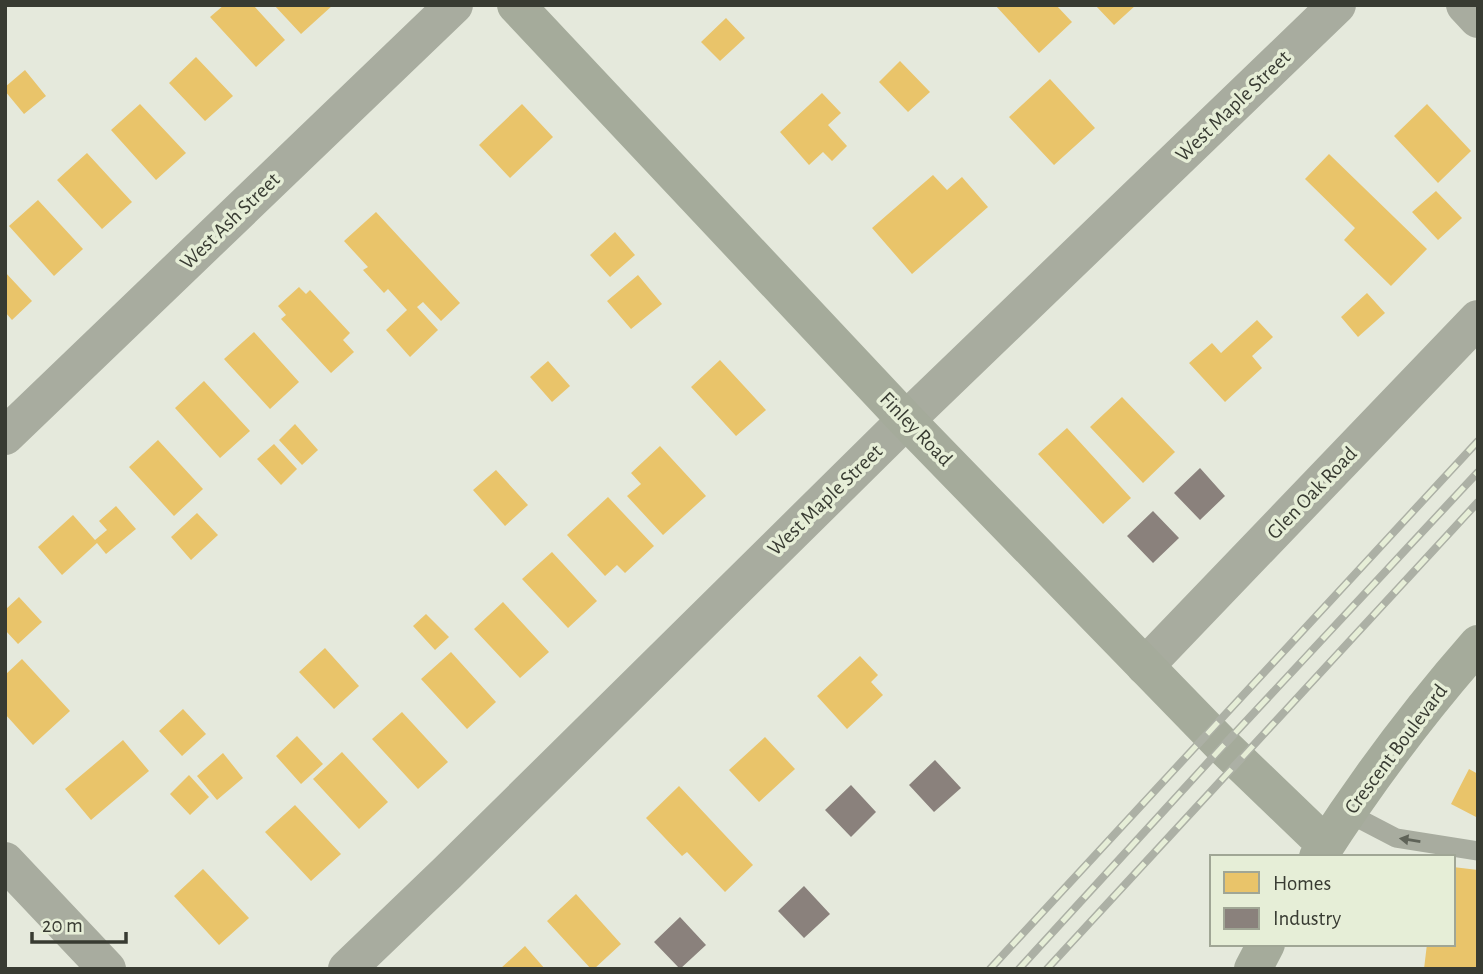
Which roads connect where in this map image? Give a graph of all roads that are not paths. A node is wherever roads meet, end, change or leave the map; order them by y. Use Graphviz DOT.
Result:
graph roads {
  1 [pos="454,5"];
  2 [pos="516,5"];
  3 [pos="1337,5"];
  4 [pos="1465,5"];
  5 [pos="1478,19"];
  6 [pos="1478,319"];
  7 [pos="906,420"];
  8 [pos="5,436"];
  9 [pos="1478,644"];
  10 [pos="1145,666"];
  11 [pos="1348,813"];
  12 [pos="1322,851"];
  13 [pos="1478,851"];
  14 [pos="5,861"];
  15 [pos="1265,946"];
  16 [pos="107,969"];
  17 [pos="347,969"];
  18 [pos="1253,969"];
  1 -- 8 [label="street, West Ash Street"];
  2 -- 7 [label="main road, Finley Road"];
  3 -- 7 [label="street, West Maple Street"];
  4 -- 5 [label="street"];
  6 -- 10 [label="street, Glen Oak Road"];
  7 -- 10 [label="main road, Finley Road"];
  7 -- 17 [label="street, West Maple Street"];
  9 -- 11 [label="main road, Crescent Boulevard"];
  10 -- 12 [label="main road, Finley Road"];
  11 -- 12 [label="main road, Crescent Boulevard"];
  13 -- 11 [label="lane, one-way"];
  14 -- 16 [label="street"];
  15 -- 18 [label="main road"];
}
